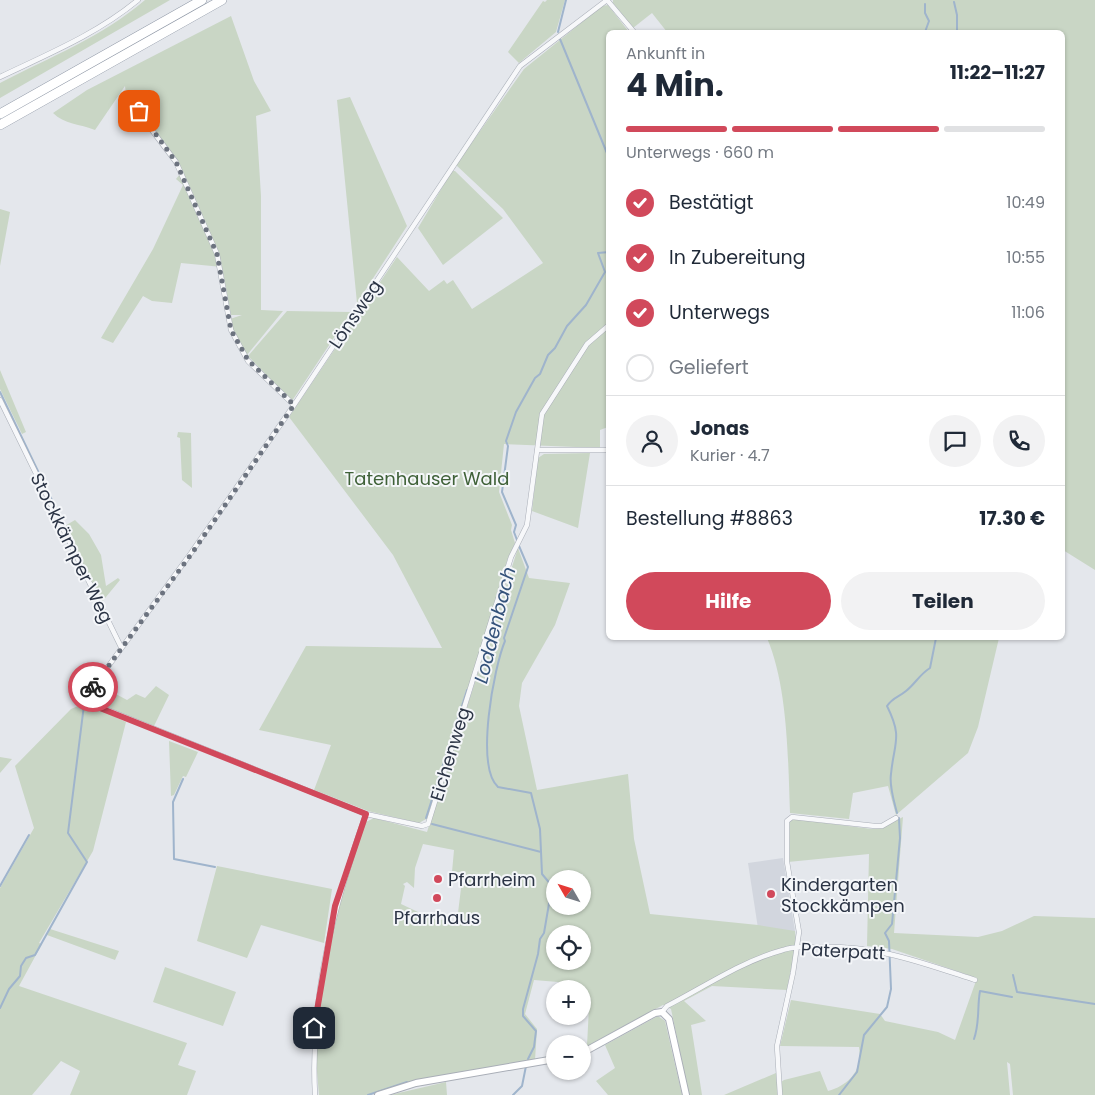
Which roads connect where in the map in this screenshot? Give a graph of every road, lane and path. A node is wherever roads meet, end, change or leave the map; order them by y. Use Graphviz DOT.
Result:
graph roads {
  1 [pos="138,0"];
  2 [pos="202,0"];
  3 [pos="222,0"];
  4 [pos="607,0"];
  5 [pos="632,30"];
  6 [pos="0,77"];
  7 [pos="126,96"];
  8 [pos="0,114"];
  9 [pos="0,125"];
  10 [pos="606,328"];
  11 [pos="0,400"];
  12 [pos="294,405"];
  13 [pos="537,450"];
  14 [pos="606,450"];
  15 [pos="120,647"];
  16 [pos="366,814"];
  17 [pos="896,818"];
  18 [pos="798,948"];
  19 [pos="975,980"];
  20 [pos="662,1012"];
  21 [pos="591,1048"];
  22 [pos="546,1061"];
  23 [pos="315,1095"];
  24 [pos="378,1095"];
  25 [pos="686,1095"];
  26 [pos="780,1095"];
  1 -- 6 [label="street"];
  2 -- 8 [label="highway"];
  3 -- 9 [label="highway"];
  4 -- 5 [label="street"];
  4 -- 12 [label="street, Lönsweg"];
  7 -- 12 [label="street"];
  10 -- 13 [label="street, Eichenweg"];
  11 -- 15 [label="street, Stockkämper Weg"];
  12 -- 15 [label="street, Lönsweg"];
  13 -- 14 [label="street"];
  13 -- 16 [label="street, Eichenweg"];
  15 -- 16 [label="street"];
  16 -- 23 [label="street"];
  17 -- 18 [label="street"];
  18 -- 19 [label="street, Paterpatt"];
  18 -- 20 [label="street, Paterpatt"];
  18 -- 26 [label="street"];
  20 -- 21 [label="street"];
  20 -- 25 [label="street"];
  22 -- 24 [label="street"];
}
